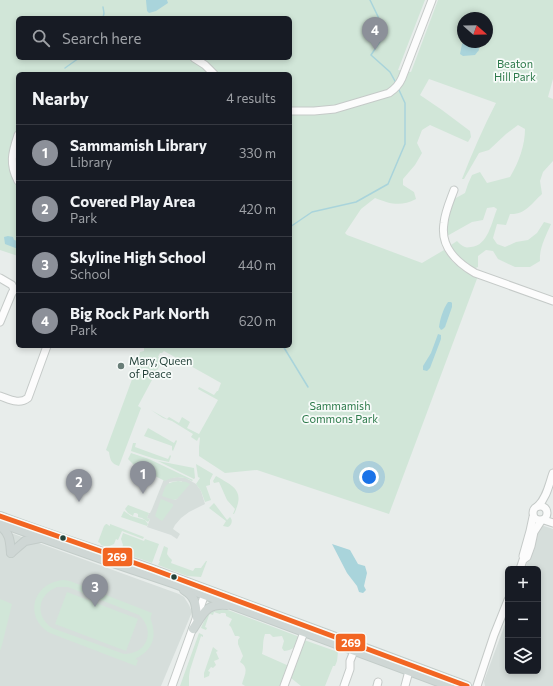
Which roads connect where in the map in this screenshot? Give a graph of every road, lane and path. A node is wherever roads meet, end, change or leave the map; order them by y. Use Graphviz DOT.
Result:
graph roads {
  1 [pos="432,0"];
  2 [pos="197,60"];
  3 [pos="212,72"];
  4 [pos="292,111"];
  5 [pos="16,142"];
  6 [pos="16,176"];
  7 [pos="454,190"];
  8 [pos="0,278"];
  9 [pos="16,289"];
  10 [pos="553,301"];
  11 [pos="0,322"];
  12 [pos="46,348"];
  13 [pos="0,396"];
  14 [pos="553,473"];
  15 [pos="553,487"];
  16 [pos="538,506"];
  17 [pos="0,516"];
  18 [pos="534,517"];
  19 [pos="546,517"];
  20 [pos="553,523"];
  21 [pos="0,524"];
  22 [pos="40,538"];
  23 [pos="523,560"];
  24 [pos="521,566"];
  25 [pos="175,584"];
  26 [pos="206,592"];
  27 [pos="507,602"];
  28 [pos="233,605"];
  29 [pos="197,618"];
  30 [pos="193,629"];
  31 [pos="304,632"];
  32 [pos="354,651"];
  33 [pos="410,671"];
  34 [pos="172,686"];
  35 [pos="284,686"];
  36 [pos="344,686"];
  37 [pos="404,686"];
  38 [pos="448,686"];
  39 [pos="467,686"];
  40 [pos="476,686"];
  1 -- 4 [label="street"];
  2 -- 3 [label="street"];
  5 -- 6 [label="street"];
  7 -- 10 [label="street"];
  8 -- 9 [label="street"];
  9 -- 11 [label="street"];
  12 -- 13 [label="street"];
  14 -- 16 [label="street"];
  15 -- 19 [label="street"];
  16 -- 18 [label="street"];
  16 -- 19 [label="street"];
  17 -- 26 [label="main road"];
  18 -- 19 [label="street"];
  18 -- 23 [label="street"];
  19 -- 20 [label="street"];
  19 -- 23 [label="street"];
  21 -- 22 [label="main road"];
  21 -- 22 [label="main road"];
  22 -- 25 [label="main road"];
  23 -- 24 [label="street"];
  25 -- 26 [label="main road"];
  25 -- 29 [label="main road"];
  26 -- 28 [label="main road"];
  26 -- 29 [label="street"];
  26 -- 39 [label="main road"];
  27 -- 40 [label="street"];
  28 -- 30 [label="main road"];
  28 -- 31 [label="main road"];
  29 -- 30 [label="street"];
  30 -- 34 [label="street"];
  31 -- 32 [label="main road"];
  31 -- 35 [label="street"];
  32 -- 33 [label="main road"];
  32 -- 36 [label="street"];
  33 -- 37 [label="street"];
  33 -- 38 [label="main road"];
}
